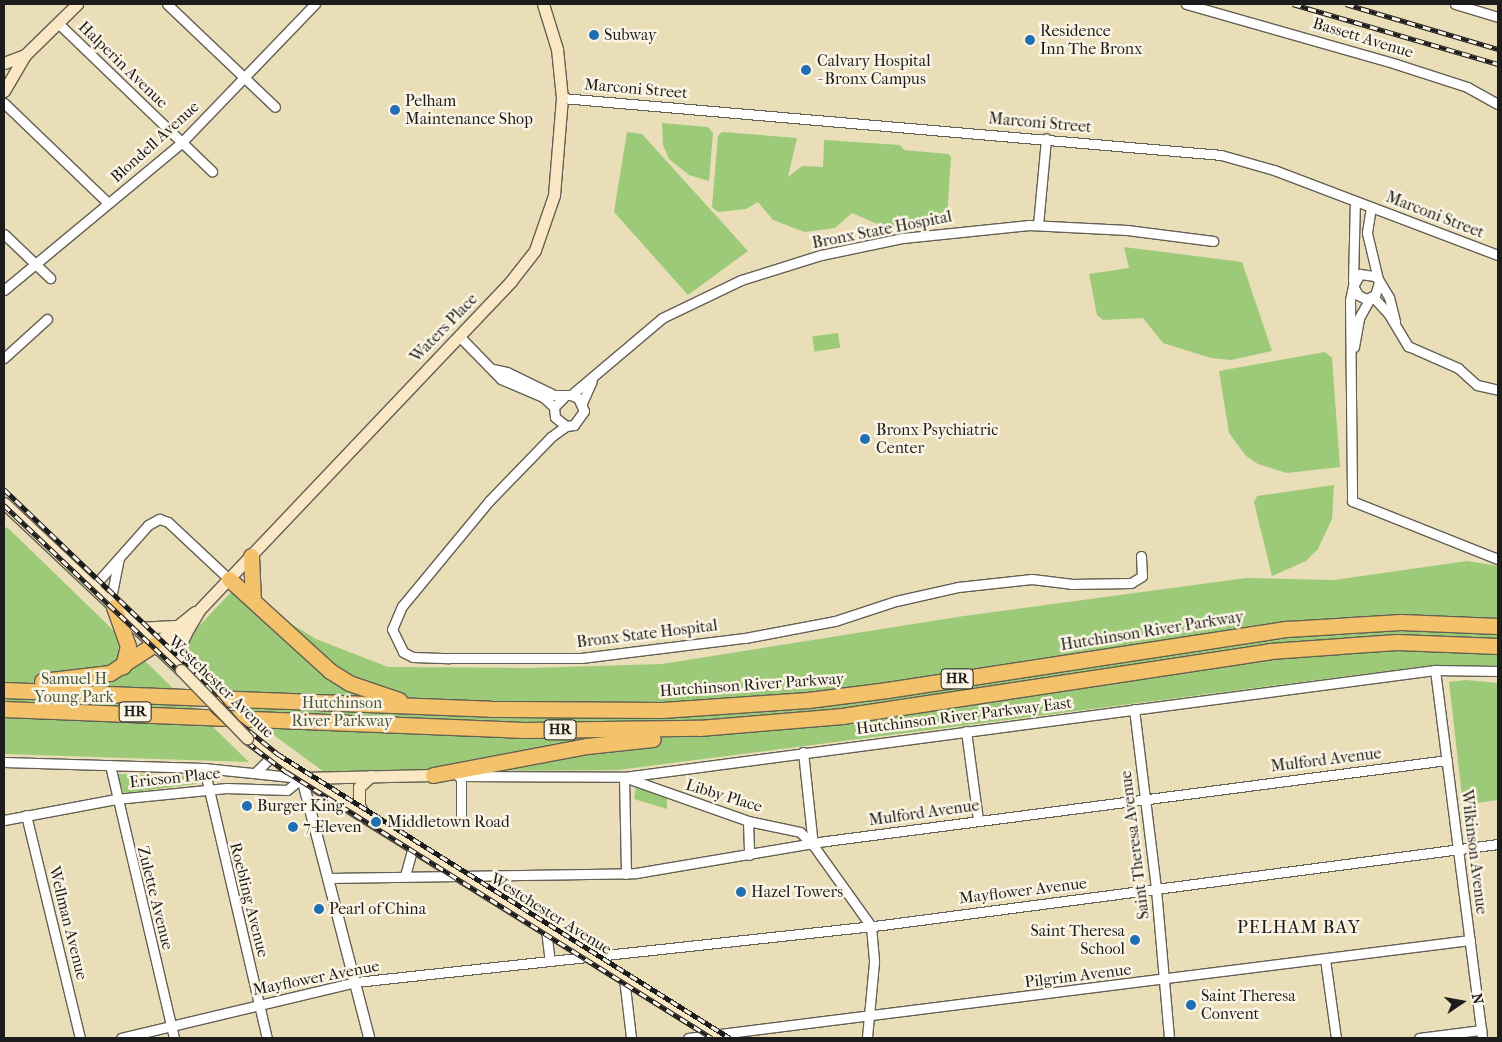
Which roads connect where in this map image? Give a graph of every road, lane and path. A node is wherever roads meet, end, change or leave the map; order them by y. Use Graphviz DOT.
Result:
graph roads {
  1 [pos="77,4"];
  2 [pos="167,4"];
  3 [pos="543,4"];
  4 [pos="1186,4"];
  5 [pos="1455,4"];
  6 [pos="308,6"];
  7 [pos="1498,17"];
  8 [pos="58,23"];
  9 [pos="25,55"];
  10 [pos="4,63"];
  11 [pos="246,77"];
  12 [pos="4,91"];
  13 [pos="562,98"];
  14 [pos="4,103"];
  15 [pos="1498,104"];
  16 [pos="275,108"];
  17 [pos="1046,138"];
  18 [pos="182,142"];
  19 [pos="212,171"];
  20 [pos="1355,201"];
  21 [pos="108,202"];
  22 [pos="1371,207"];
  23 [pos="1038,225"];
  24 [pos="4,234"];
  25 [pos="1213,241"];
  26 [pos="1498,255"];
  27 [pos="35,264"];
  28 [pos="50,278"];
  29 [pos="1379,281"];
  30 [pos="1353,283"];
  31 [pos="4,290"];
  32 [pos="1371,298"];
  33 [pos="47,319"];
  34 [pos="1396,327"];
  35 [pos="459,336"];
  36 [pos="1352,357"];
  37 [pos="4,358"];
  38 [pos="493,370"];
  39 [pos="592,381"];
  40 [pos="1498,390"];
  41 [pos="568,396"];
  42 [pos="582,403"];
  43 [pos="554,407"];
  44 [pos="555,417"];
  45 [pos="566,426"];
  46 [pos="551,437"];
  47 [pos="5,508"];
  48 [pos="120,555"];
  49 [pos="251,556"];
  50 [pos="1141,556"];
  51 [pos="1498,559"];
  52 [pos="229,579"];
  53 [pos="93,587"];
  54 [pos="253,600"];
  55 [pos="112,605"];
  56 [pos="200,609"];
  57 [pos="175,626"];
  58 [pos="1498,626"];
  59 [pos="136,628"];
  60 [pos="188,629"];
  61 [pos="1471,644"];
  62 [pos="1498,646"];
  63 [pos="156,647"];
  64 [pos="1498,651"];
  65 [pos="123,666"];
  66 [pos="181,670"];
  67 [pos="1435,670"];
  68 [pos="1498,671"];
  69 [pos="4,688"];
  70 [pos="414,706"];
  71 [pos="4,709"];
  72 [pos="1134,709"];
  73 [pos="759,724"];
  74 [pos="966,731"];
  75 [pos="802,752"];
  76 [pos="271,757"];
  77 [pos="1447,760"];
  78 [pos="4,762"];
  79 [pos="110,765"];
  80 [pos="204,768"];
  81 [pos="256,772"];
  82 [pos="432,775"];
  83 [pos="371,776"];
  84 [pos="461,776"];
  85 [pos="624,777"];
  86 [pos="298,780"];
  87 [pos="208,790"];
  88 [pos="1144,799"];
  89 [pos="116,800"];
  90 [pos="26,815"];
  91 [pos="364,815"];
  92 [pos="461,817"];
  93 [pos="4,820"];
  94 [pos="978,820"];
  95 [pos="748,821"];
  96 [pos="1498,844"];
  97 [pos="813,845"];
  98 [pos="413,846"];
  99 [pos="1459,850"];
  100 [pos="749,855"];
  101 [pos="626,874"];
  102 [pos="459,875"];
  103 [pos="405,876"];
  104 [pos="329,878"];
  105 [pos="1156,889"];
  106 [pos="870,926"];
  107 [pos="546,930"];
  108 [pos="1470,940"];
  109 [pos="588,956"];
  110 [pos="1325,959"];
  111 [pos="550,961"];
  112 [pos="624,978"];
  113 [pos="1164,980"];
  114 [pos="356,982"];
  115 [pos="259,1004"];
  116 [pos="869,1017"];
  117 [pos="171,1025"];
  118 [pos="1482,1034"];
  119 [pos="718,1037"];
  120 [pos="80,1038"];
  121 [pos="121,1038"];
  122 [pos="174,1038"];
  123 [pos="268,1038"];
  124 [pos="369,1038"];
  125 [pos="631,1038"];
  126 [pos="688,1038"];
  127 [pos="867,1038"];
  128 [pos="1169,1038"];
  129 [pos="1336,1038"];
  130 [pos="1419,1038"];
  1 -- 8 [label="main road"];
  2 -- 11 [label="street"];
  3 -- 13 [label="main road, Waters Place"];
  4 -- 15 [label="street, Bassett Avenue"];
  5 -- 7 [label="street"];
  6 -- 11 [label="street, Blondell Avenue"];
  8 -- 9 [label="main road"];
  8 -- 18 [label="street, Halperin Avenue"];
  9 -- 10 [label="main road"];
  9 -- 12 [label="main road"];
  11 -- 16 [label="street"];
  11 -- 18 [label="street, Blondell Avenue"];
  13 -- 17 [label="street, Marconi Street"];
  13 -- 35 [label="main road, Waters Place"];
  14 -- 21 [label="street"];
  17 -- 20 [label="street, Marconi Street"];
  17 -- 23 [label="street"];
  18 -- 19 [label="street, Halperin Avenue"];
  18 -- 21 [label="street, Blondell Avenue"];
  20 -- 22 [label="street, Marconi Street"];
  20 -- 30 [label="street"];
  21 -- 27 [label="street, Blondell Avenue"];
  22 -- 26 [label="street, Marconi Street"];
  22 -- 29 [label="street"];
  23 -- 25 [label="street, Bronx State Hospital"];
  23 -- 39 [label="street, Bronx State Hospital"];
  24 -- 27 [label="street"];
  27 -- 28 [label="street"];
  27 -- 31 [label="street, Blondell Avenue"];
  29 -- 30 [label="street"];
  29 -- 32 [label="street"];
  29 -- 34 [label="street"];
  30 -- 32 [label="street"];
  30 -- 36 [label="street"];
  32 -- 34 [label="street"];
  32 -- 36 [label="street"];
  33 -- 37 [label="street"];
  34 -- 40 [label="street"];
  35 -- 38 [label="street"];
  35 -- 49 [label="main road, Waters Place"];
  36 -- 51 [label="street"];
  38 -- 41 [label="street"];
  38 -- 43 [label="street"];
  39 -- 41 [label="street, Bronx State Hospital"];
  39 -- 42 [label="street, Bronx State Hospital"];
  41 -- 42 [label="street"];
  41 -- 43 [label="street"];
  42 -- 45 [label="street"];
  43 -- 44 [label="street"];
  44 -- 45 [label="street"];
  44 -- 46 [label="street"];
  45 -- 46 [label="street, Bronx State Hospital"];
  46 -- 50 [label="street, Bronx State Hospital"];
  47 -- 53 [label="main road, Westchester Avenue"];
  48 -- 52 [label="street"];
  48 -- 53 [label="street"];
  48 -- 55 [label="street"];
  49 -- 52 [label="main road, Waters Place"];
  49 -- 54 [label="highway"];
  52 -- 54 [label="highway"];
  52 -- 56 [label="main road, Waters Place"];
  53 -- 55 [label="main road, Westchester Avenue"];
  54 -- 70 [label="highway"];
  55 -- 59 [label="main road, Westchester Avenue"];
  55 -- 65 [label="highway"];
  56 -- 57 [label="main road, Waters Place"];
  56 -- 60 [label="main road, Waters Place"];
  57 -- 59 [label="main road"];
  57 -- 63 [label="main road, Waters Place"];
  58 -- 70 [label="highway, Hutchinson River Parkway / HR"];
  59 -- 63 [label="main road, Westchester Avenue"];
  60 -- 63 [label="main road, Waters Place"];
  60 -- 66 [label="main road"];
  61 -- 62 [label="highway, HR"];
  61 -- 64 [label="highway"];
  61 -- 73 [label="highway, HR"];
  63 -- 65 [label="highway"];
  63 -- 66 [label="main road, Westchester Avenue"];
  65 -- 69 [label="highway"];
  66 -- 76 [label="main road, Westchester Avenue, bridge"];
  67 -- 68 [label="street, Hutchinson River Parkway East"];
  67 -- 72 [label="street, Hutchinson River Parkway East"];
  67 -- 77 [label="street, Wilkinson Avenue"];
  69 -- 70 [label="highway, Hutchinson River Parkway / HR"];
  71 -- 73 [label="highway, HR"];
  72 -- 74 [label="street, Hutchinson River Parkway East"];
  72 -- 88 [label="street, Saint Theresa Avenue"];
  73 -- 82 [label="highway"];
  74 -- 75 [label="street, Hutchinson River Parkway East"];
  74 -- 94 [label="street"];
  75 -- 85 [label="street, Hutchinson River Parkway East"];
  75 -- 97 [label="street"];
  76 -- 81 [label="street"];
  76 -- 86 [label="main road, Westchester Avenue"];
  77 -- 88 [label="street, Mulford Avenue"];
  77 -- 99 [label="street, Wilkinson Avenue"];
  78 -- 79 [label="street"];
  79 -- 80 [label="street"];
  79 -- 89 [label="street, Zulette Avenue"];
  80 -- 81 [label="street, Ericson Place"];
  80 -- 87 [label="street, Roebling Avenue"];
  81 -- 86 [label="street, Ericson Place"];
  82 -- 83 [label="main road"];
  82 -- 84 [label="street, Hutchinson River Parkway East"];
  83 -- 86 [label="main road"];
  83 -- 91 [label="main road"];
  84 -- 85 [label="street, Hutchinson River Parkway East"];
  84 -- 92 [label="street"];
  85 -- 95 [label="street, Libby Place"];
  85 -- 101 [label="street"];
  86 -- 87 [label="street, Ericson Place"];
  86 -- 91 [label="main road, Westchester Avenue"];
  86 -- 104 [label="street"];
  87 -- 89 [label="street, Ericson Place"];
  87 -- 115 [label="street, Roebling Avenue"];
  88 -- 94 [label="street, Mulford Avenue"];
  88 -- 105 [label="street, Saint Theresa Avenue"];
  89 -- 90 [label="street, Ericson Place"];
  89 -- 117 [label="street, Zulette Avenue"];
  90 -- 93 [label="street, Ericson Place"];
  90 -- 120 [label="street, Wellman Avenue"];
  91 -- 98 [label="main road, Westchester Avenue"];
  94 -- 97 [label="street, Mulford Avenue"];
  95 -- 97 [label="street, Libby Place"];
  95 -- 100 [label="street"];
  96 -- 99 [label="street, Mayflower Avenue"];
  97 -- 100 [label="street, Mulford Avenue"];
  97 -- 106 [label="street"];
  98 -- 102 [label="main road, Westchester Avenue"];
  98 -- 103 [label="street"];
  99 -- 105 [label="street, Mayflower Avenue"];
  99 -- 108 [label="street, Wilkinson Avenue"];
  100 -- 101 [label="street, Mulford Avenue"];
  101 -- 102 [label="street, Mulford Avenue"];
  102 -- 103 [label="street, Mulford Avenue"];
  102 -- 107 [label="main road, Westchester Avenue"];
  103 -- 104 [label="street, Mulford Avenue"];
  104 -- 114 [label="street"];
  105 -- 106 [label="street, Mayflower Avenue"];
  105 -- 113 [label="street, Saint Theresa Avenue"];
  106 -- 109 [label="street, Mayflower Avenue"];
  106 -- 116 [label="street"];
  107 -- 109 [label="main road, Westchester Avenue"];
  107 -- 111 [label="street"];
  108 -- 110 [label="street, Pilgrim Avenue"];
  108 -- 118 [label="street, Wilkinson Avenue"];
  109 -- 111 [label="street, Mayflower Avenue"];
  109 -- 112 [label="main road, Westchester Avenue"];
  110 -- 113 [label="street, Pilgrim Avenue"];
  110 -- 129 [label="street"];
  111 -- 114 [label="street, Mayflower Avenue"];
  112 -- 119 [label="main road, Westchester Avenue"];
  112 -- 125 [label="street"];
  113 -- 116 [label="street, Pilgrim Avenue"];
  113 -- 128 [label="street, Saint Theresa Avenue"];
  114 -- 115 [label="street, Mayflower Avenue"];
  114 -- 124 [label="street"];
  115 -- 117 [label="street, Mayflower Avenue"];
  115 -- 123 [label="street, Roebling Avenue"];
  116 -- 119 [label="street, Pilgrim Avenue"];
  116 -- 127 [label="street"];
  117 -- 121 [label="street, Mayflower Avenue"];
  117 -- 122 [label="street, Zulette Avenue"];
  118 -- 130 [label="street"];
  119 -- 126 [label="street, Pilgrim Avenue"];
}
